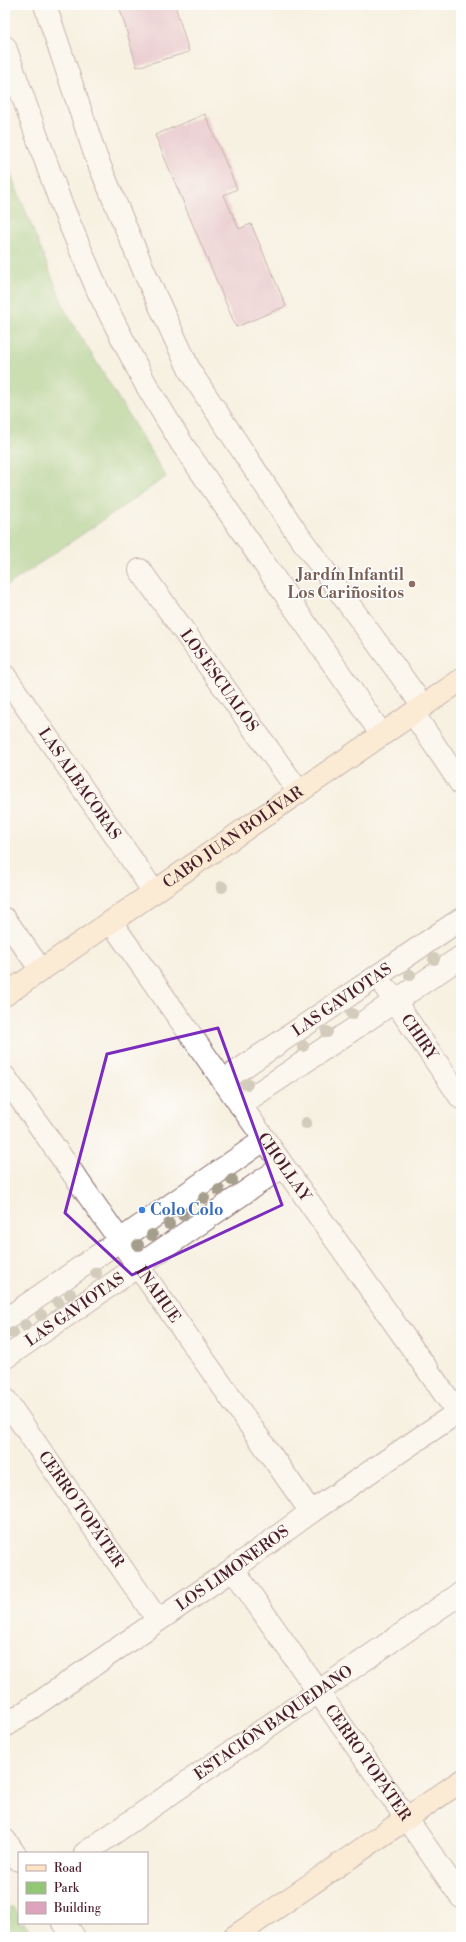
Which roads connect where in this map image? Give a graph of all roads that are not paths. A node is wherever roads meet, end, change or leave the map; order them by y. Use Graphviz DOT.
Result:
graph roads {
  1 [pos="44,5"];
  2 [pos="5,47"];
  3 [pos="140,570"];
  4 [pos="5,676"];
  5 [pos="461,680"];
  6 [pos="418,710"];
  7 [pos="382,735"];
  8 [pos="461,784"];
  9 [pos="299,792"];
  10 [pos="154,892"];
  11 [pos="5,919"];
  12 [pos="461,919"];
  13 [pos="111,922"];
  14 [pos="461,957"];
  15 [pos="41,970"];
  16 [pos="378,977"];
  17 [pos="5,995"];
  18 [pos="395,1001"];
  19 [pos="5,1078"];
  20 [pos="223,1081"];
  21 [pos="461,1098"];
  22 [pos="240,1105"];
  23 [pos="264,1140"];
  24 [pos="283,1166"];
  25 [pos="119,1241"];
  26 [pos="138,1266"];
  27 [pos="5,1320"];
  28 [pos="5,1358"];
  29 [pos="5,1399"];
  30 [pos="459,1411"];
  31 [pos="311,1512"];
  32 [pos="232,1569"];
  33 [pos="461,1593"];
  34 [pos="158,1620"];
  35 [pos="318,1691"];
  36 [pos="5,1726"];
  37 [pos="461,1781"];
  38 [pos="407,1819"];
  39 [pos="5,1840"];
  40 [pos="86,1852"];
  41 [pos="18,1859"];
  42 [pos="461,1897"];
  43 [pos="65,1924"];
  44 [pos="74,1937"];
  45 [pos="234,1937"];
  1 -- 6 [label="street"];
  2 -- 7 [label="street"];
  3 -- 9 [label="street, LOS ESCUALOS"];
  4 -- 10 [label="street, LAS ALBACORAS"];
  5 -- 6 [label="street, CABO JUAN BOLÍVAR"];
  6 -- 7 [label="street, CABO JUAN BOLÍVAR"];
  6 -- 8 [label="street"];
  7 -- 9 [label="street, CABO JUAN BOLÍVAR"];
  9 -- 10 [label="street, CABO JUAN BOLÍVAR"];
  10 -- 13 [label="street, CABO JUAN BOLÍVAR"];
  11 -- 15 [label="street"];
  12 -- 16 [label="street, LAS GAVIOTAS"];
  13 -- 15 [label="street, CABO JUAN BOLÍVAR"];
  13 -- 20 [label="street, CHOLLAY"];
  14 -- 18 [label="street, LAS GAVIOTAS"];
  15 -- 17 [label="street, CABO JUAN BOLÍVAR"];
  16 -- 18 [label="street, CHIRY"];
  16 -- 20 [label="street, LAS GAVIOTAS"];
  18 -- 21 [label="street, CHIRY"];
  18 -- 22 [label="street, LAS GAVIOTAS"];
  19 -- 25 [label="street, INAHUE"];
  20 -- 22 [label="street, CHOLLAY"];
  22 -- 23 [label="street, CHOLLAY"];
  23 -- 24 [label="street, CHOLLAY"];
  23 -- 25 [label="street, LAS GAVIOTAS"];
  24 -- 26 [label="street, LAS GAVIOTAS"];
  24 -- 30 [label="street, CHOLLAY"];
  25 -- 26 [label="street, INAHUE"];
  25 -- 27 [label="street, LAS GAVIOTAS"];
  26 -- 28 [label="street, LAS GAVIOTAS"];
  26 -- 31 [label="street, INAHUE"];
  29 -- 34 [label="street, CERRO TOPÁTER"];
  30 -- 31 [label="street, LOS LIMONEROS"];
  31 -- 32 [label="street, LOS LIMONEROS"];
  32 -- 34 [label="street, LOS LIMONEROS"];
  32 -- 35 [label="street, CERRO TOPÁTER"];
  33 -- 35 [label="street, ESTACIÓN BAQUEDANO"];
  34 -- 36 [label="street, LOS LIMONEROS"];
  35 -- 38 [label="street, CERRO TOPÁTER"];
  35 -- 40 [label="street, ESTACIÓN BAQUEDANO"];
  37 -- 38 [label="street"];
  38 -- 42 [label="street, CERRO TOPÁTER"];
  38 -- 45 [label="street"];
  39 -- 41 [label="street"];
  43 -- 44 [label="street"];
}
